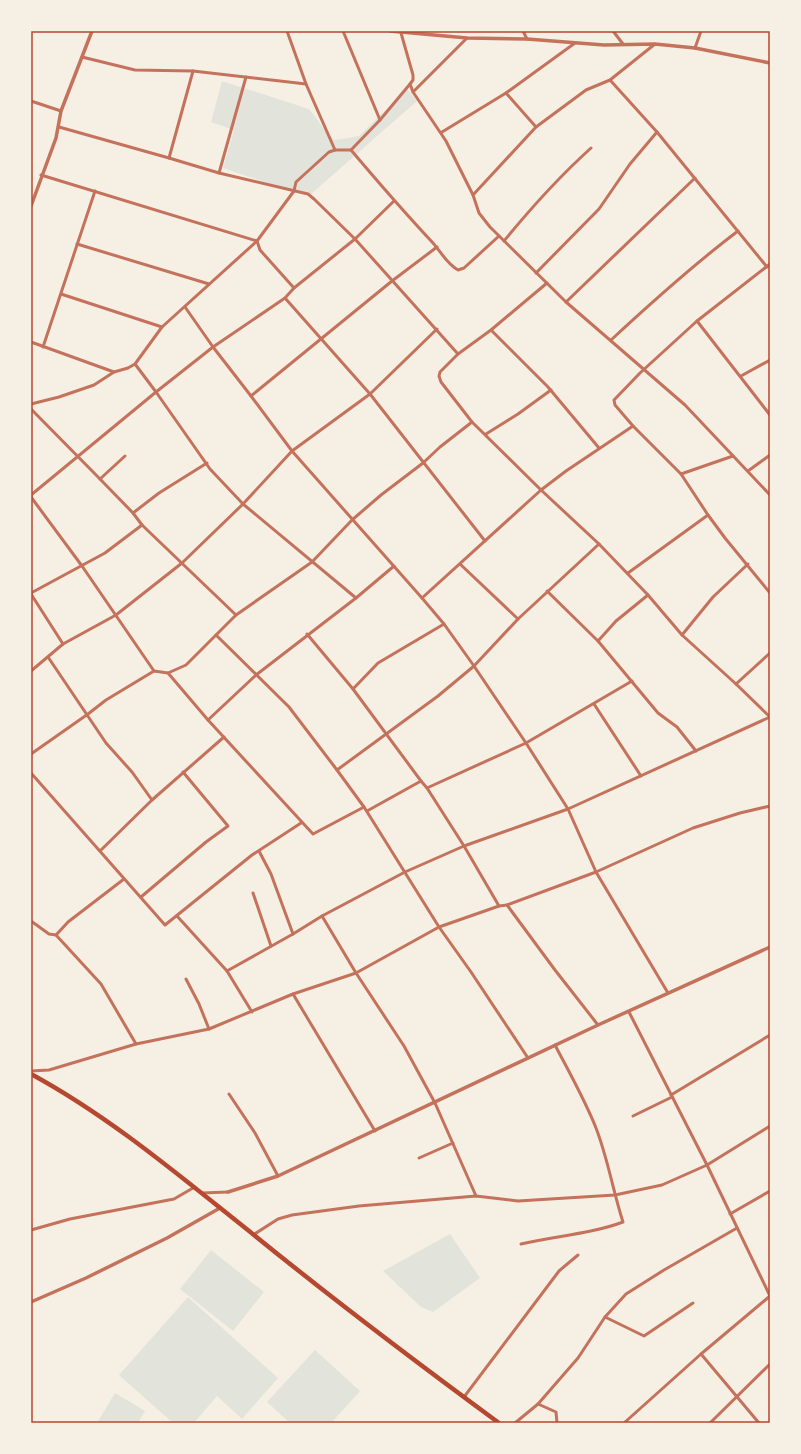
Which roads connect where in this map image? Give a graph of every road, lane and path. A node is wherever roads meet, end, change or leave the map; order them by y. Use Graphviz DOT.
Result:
graph roads {
  1 [pos="92,31"];
  2 [pos="287,31"];
  3 [pos="343,31"];
  4 [pos="390,31"];
  5 [pos="522,31"];
  6 [pos="613,31"];
  7 [pos="701,31"];
  8 [pos="401,33"];
  9 [pos="467,38"];
  10 [pos="527,39"];
  11 [pos="575,42"];
  12 [pos="623,44"];
  13 [pos="655,44"];
  14 [pos="696,48"];
  15 [pos="82,57"];
  16 [pos="770,63"];
  17 [pos="193,71"];
  18 [pos="246,77"];
  19 [pos="610,80"];
  20 [pos="306,84"];
  21 [pos="410,84"];
  22 [pos="413,92"];
  23 [pos="506,93"];
  24 [pos="31,101"];
  25 [pos="61,110"];
  26 [pos="380,120"];
  27 [pos="59,127"];
  28 [pos="536,127"];
  29 [pos="442,132"];
  30 [pos="657,132"];
  31 [pos="591,148"];
  32 [pos="335,150"];
  33 [pos="351,150"];
  34 [pos="169,158"];
  35 [pos="219,173"];
  36 [pos="41,175"];
  37 [pos="695,178"];
  38 [pos="95,191"];
  39 [pos="294,191"];
  40 [pos="473,195"];
  41 [pos="394,201"];
  42 [pos="31,206"];
  43 [pos="738,231"];
  44 [pos="499,236"];
  45 [pos="355,238"];
  46 [pos="257,241"];
  47 [pos="504,241"];
  48 [pos="77,244"];
  49 [pos="437,248"];
  50 [pos="770,264"];
  51 [pos="767,266"];
  52 [pos="536,273"];
  53 [pos="392,281"];
  54 [pos="547,283"];
  55 [pos="209,284"];
  56 [pos="294,288"];
  57 [pos="61,294"];
  58 [pos="285,298"];
  59 [pos="566,302"];
  60 [pos="185,307"];
  61 [pos="698,321"];
  62 [pos="162,327"];
  63 [pos="437,328"];
  64 [pos="491,330"];
  65 [pos="322,339"];
  66 [pos="612,340"];
  67 [pos="31,342"];
  68 [pos="43,347"];
  69 [pos="213,347"];
  70 [pos="458,354"];
  71 [pos="770,360"];
  72 [pos="135,364"];
  73 [pos="644,369"];
  74 [pos="114,372"];
  75 [pos="741,376"];
  76 [pos="551,390"];
  77 [pos="156,392"];
  78 [pos="370,394"];
  79 [pos="251,396"];
  80 [pos="31,404"];
  81 [pos="31,409"];
  82 [pos="770,415"];
  83 [pos="472,422"];
  84 [pos="633,426"];
  85 [pos="486,434"];
  86 [pos="599,448"];
  87 [pos="292,451"];
  88 [pos="770,455"];
  89 [pos="125,456"];
  90 [pos="733,456"];
  91 [pos="77,457"];
  92 [pos="207,463"];
  93 [pos="423,463"];
  94 [pos="748,471"];
  95 [pos="681,474"];
  96 [pos="100,479"];
  97 [pos="541,490"];
  98 [pos="31,496"];
  99 [pos="770,496"];
  100 [pos="243,504"];
  101 [pos="134,513"];
  102 [pos="708,515"];
  103 [pos="352,520"];
  104 [pos="142,525"];
  105 [pos="484,541"];
  106 [pos="599,544"];
  107 [pos="312,562"];
  108 [pos="182,563"];
  109 [pos="460,564"];
  110 [pos="748,564"];
  111 [pos="82,566"];
  112 [pos="394,566"];
  113 [pos="628,573"];
  114 [pos="547,591"];
  115 [pos="770,593"];
  116 [pos="31,594"];
  117 [pos="648,595"];
  118 [pos="356,598"];
  119 [pos="422,598"];
  120 [pos="116,615"];
  121 [pos="236,615"];
  122 [pos="518,619"];
  123 [pos="444,624"];
  124 [pos="307,634"];
  125 [pos="682,635"];
  126 [pos="216,636"];
  127 [pos="598,642"];
  128 [pos="63,644"];
  129 [pos="770,653"];
  130 [pos="48,657"];
  131 [pos="474,666"];
  132 [pos="31,671"];
  133 [pos="154,671"];
  134 [pos="168,672"];
  135 [pos="256,675"];
  136 [pos="632,681"];
  137 [pos="736,684"];
  138 [pos="353,689"];
  139 [pos="594,704"];
  140 [pos="88,714"];
  141 [pos="770,717"];
  142 [pos="208,720"];
  143 [pos="386,735"];
  144 [pos="224,737"];
  145 [pos="526,743"];
  146 [pos="696,750"];
  147 [pos="31,754"];
  148 [pos="337,770"];
  149 [pos="183,772"];
  150 [pos="31,773"];
  151 [pos="641,776"];
  152 [pos="421,781"];
  153 [pos="427,788"];
  154 [pos="152,800"];
  155 [pos="770,806"];
  156 [pos="364,807"];
  157 [pos="568,810"];
  158 [pos="367,811"];
  159 [pos="301,822"];
  160 [pos="464,846"];
  161 [pos="100,851"];
  162 [pos="259,851"];
  163 [pos="405,872"];
  164 [pos="596,872"];
  165 [pos="124,879"];
  166 [pos="253,893"];
  167 [pos="141,897"];
  168 [pos="507,905"];
  169 [pos="499,906"];
  170 [pos="177,916"];
  171 [pos="322,916"];
  172 [pos="31,921"];
  173 [pos="439,928"];
  174 [pos="293,934"];
  175 [pos="56,935"];
  176 [pos="271,946"];
  177 [pos="770,948"];
  178 [pos="227,971"];
  179 [pos="356,972"];
  180 [pos="186,979"];
  181 [pos="292,994"];
  182 [pos="668,994"];
  183 [pos="252,1012"];
  184 [pos="629,1012"];
  185 [pos="598,1025"];
  186 [pos="209,1029"];
  187 [pos="770,1035"];
  188 [pos="136,1044"];
  189 [pos="555,1045"];
  190 [pos="528,1058"];
  191 [pos="31,1073"];
  192 [pos="229,1094"];
  193 [pos="672,1096"];
  194 [pos="434,1103"];
  195 [pos="633,1116"];
  196 [pos="770,1126"];
  197 [pos="375,1131"];
  198 [pos="453,1142"];
  199 [pos="419,1158"];
  200 [pos="707,1165"];
  201 [pos="278,1176"];
  202 [pos="193,1188"];
  203 [pos="770,1191"];
  204 [pos="228,1192"];
  205 [pos="200,1193"];
  206 [pos="615,1195"];
  207 [pos="476,1196"];
  208 [pos="220,1208"];
  209 [pos="730,1214"];
  210 [pos="737,1228"];
  211 [pos="31,1230"];
  212 [pos="253,1235"];
  213 [pos="521,1244"];
  214 [pos="578,1256"];
  215 [pos="770,1296"];
  216 [pos="31,1302"];
  217 [pos="693,1303"];
  218 [pos="606,1317"];
  219 [pos="701,1354"];
  220 [pos="770,1364"];
  221 [pos="464,1397"];
  222 [pos="737,1397"];
  223 [pos="538,1404"];
  224 [pos="499,1423"];
  225 [pos="515,1423"];
  226 [pos="557,1423"];
  227 [pos="624,1423"];
  228 [pos="710,1423"];
  229 [pos="759,1423"];
  1 -- 15 [label="street"];
  2 -- 20 [label="street"];
  3 -- 26 [label="street"];
  4 -- 8 [label="street"];
  5 -- 10 [label="street"];
  6 -- 12 [label="street"];
  7 -- 14 [label="street"];
  8 -- 9 [label="street"];
  8 -- 21 [label="street"];
  9 -- 10 [label="street"];
  9 -- 22 [label="street"];
  10 -- 11 [label="street"];
  11 -- 12 [label="street"];
  11 -- 23 [label="street"];
  12 -- 13 [label="street"];
  13 -- 14 [label="street"];
  13 -- 19 [label="street"];
  14 -- 16 [label="street"];
  15 -- 17 [label="street"];
  15 -- 25 [label="street"];
  17 -- 18 [label="street"];
  17 -- 34 [label="street"];
  18 -- 20 [label="street"];
  18 -- 35 [label="street"];
  19 -- 28 [label="street"];
  19 -- 30 [label="street"];
  20 -- 32 [label="street"];
  21 -- 22 [label="street"];
  21 -- 26 [label="street"];
  22 -- 29 [label="street"];
  23 -- 28 [label="street"];
  23 -- 29 [label="street"];
  24 -- 25 [label="street"];
  25 -- 27 [label="street"];
  26 -- 33 [label="street"];
  27 -- 34 [label="street"];
  27 -- 36 [label="street"];
  28 -- 40 [label="street"];
  29 -- 40 [label="street"];
  30 -- 37 [label="street"];
  30 -- 52 [label="street"];
  31 -- 47 [label="street"];
  32 -- 33 [label="street"];
  32 -- 39 [label="street"];
  33 -- 41 [label="street"];
  34 -- 35 [label="street"];
  35 -- 39 [label="street"];
  36 -- 38 [label="street"];
  36 -- 42 [label="street"];
  37 -- 43 [label="street"];
  37 -- 59 [label="street"];
  38 -- 46 [label="street"];
  38 -- 48 [label="street"];
  39 -- 45 [label="street"];
  39 -- 46 [label="street"];
  40 -- 44 [label="street"];
  41 -- 45 [label="street"];
  41 -- 49 [label="street"];
  43 -- 51 [label="street"];
  43 -- 66 [label="street"];
  44 -- 47 [label="street"];
  44 -- 49 [label="street"];
  45 -- 53 [label="street"];
  45 -- 56 [label="street"];
  46 -- 55 [label="street"];
  46 -- 56 [label="street"];
  47 -- 52 [label="street"];
  48 -- 55 [label="street"];
  48 -- 57 [label="street"];
  49 -- 53 [label="street"];
  50 -- 51 [label="street"];
  51 -- 61 [label="street"];
  52 -- 54 [label="street"];
  53 -- 63 [label="street"];
  53 -- 65 [label="street"];
  54 -- 59 [label="street"];
  54 -- 64 [label="street"];
  55 -- 60 [label="street"];
  56 -- 58 [label="street"];
  57 -- 62 [label="street"];
  57 -- 68 [label="street"];
  58 -- 65 [label="street"];
  58 -- 69 [label="street"];
  59 -- 66 [label="street"];
  60 -- 62 [label="street"];
  60 -- 69 [label="street"];
  61 -- 73 [label="street"];
  61 -- 75 [label="street"];
  62 -- 72 [label="street"];
  63 -- 70 [label="street"];
  63 -- 78 [label="street"];
  64 -- 70 [label="street"];
  64 -- 76 [label="street"];
  65 -- 78 [label="street"];
  65 -- 79 [label="street"];
  66 -- 73 [label="street"];
  67 -- 68 [label="street"];
  68 -- 74 [label="street"];
  69 -- 77 [label="street"];
  69 -- 79 [label="street"];
  70 -- 83 [label="street"];
  71 -- 75 [label="street"];
  72 -- 74 [label="street"];
  72 -- 77 [label="street"];
  73 -- 84 [label="street"];
  73 -- 90 [label="street"];
  74 -- 80 [label="street"];
  75 -- 82 [label="street"];
  76 -- 85 [label="street"];
  76 -- 86 [label="street"];
  77 -- 91 [label="street"];
  77 -- 92 [label="street"];
  78 -- 87 [label="street"];
  78 -- 93 [label="street"];
  79 -- 87 [label="street"];
  81 -- 91 [label="street"];
  83 -- 85 [label="street"];
  83 -- 93 [label="street"];
  84 -- 86 [label="street"];
  84 -- 95 [label="street"];
  85 -- 97 [label="street"];
  86 -- 97 [label="street"];
  87 -- 100 [label="street"];
  87 -- 103 [label="street"];
  88 -- 94 [label="street"];
  89 -- 96 [label="street"];
  90 -- 94 [label="street"];
  90 -- 95 [label="street"];
  91 -- 96 [label="street"];
  91 -- 98 [label="street"];
  92 -- 100 [label="street"];
  92 -- 101 [label="street"];
  93 -- 103 [label="street"];
  93 -- 105 [label="street"];
  94 -- 99 [label="street"];
  95 -- 102 [label="street"];
  96 -- 101 [label="street"];
  97 -- 105 [label="street"];
  97 -- 106 [label="street"];
  98 -- 111 [label="street"];
  100 -- 107 [label="street"];
  100 -- 108 [label="street"];
  101 -- 104 [label="street"];
  102 -- 110 [label="street"];
  102 -- 113 [label="street"];
  103 -- 107 [label="street"];
  103 -- 112 [label="street"];
  104 -- 108 [label="street"];
  104 -- 111 [label="street"];
  105 -- 109 [label="street"];
  106 -- 113 [label="street"];
  106 -- 114 [label="street"];
  107 -- 118 [label="street"];
  107 -- 121 [label="street"];
  108 -- 120 [label="street"];
  108 -- 121 [label="street"];
  109 -- 119 [label="street"];
  109 -- 122 [label="street"];
  110 -- 115 [label="street"];
  110 -- 125 [label="street"];
  111 -- 116 [label="street"];
  111 -- 120 [label="street"];
  112 -- 118 [label="street"];
  112 -- 119 [label="street"];
  113 -- 117 [label="street"];
  114 -- 122 [label="street"];
  114 -- 127 [label="street"];
  116 -- 128 [label="street"];
  117 -- 125 [label="street"];
  117 -- 127 [label="street"];
  118 -- 124 [label="street"];
  119 -- 123 [label="street"];
  120 -- 128 [label="street"];
  120 -- 133 [label="street"];
  121 -- 126 [label="street"];
  122 -- 131 [label="street"];
  123 -- 131 [label="street"];
  123 -- 138 [label="street"];
  124 -- 135 [label="street"];
  124 -- 138 [label="street"];
  125 -- 137 [label="street"];
  126 -- 134 [label="street"];
  126 -- 135 [label="street"];
  127 -- 136 [label="street"];
  128 -- 130 [label="street"];
  129 -- 137 [label="street"];
  130 -- 132 [label="street"];
  130 -- 140 [label="street"];
  131 -- 143 [label="street"];
  131 -- 145 [label="street"];
  133 -- 134 [label="street"];
  133 -- 140 [label="street"];
  134 -- 142 [label="street"];
  135 -- 142 [label="street"];
  135 -- 148 [label="street"];
  136 -- 139 [label="street"];
  136 -- 146 [label="street"];
  137 -- 141 [label="street"];
  138 -- 143 [label="street"];
  139 -- 145 [label="street"];
  139 -- 151 [label="street"];
  140 -- 147 [label="street"];
  140 -- 154 [label="street"];
  141 -- 146 [label="street"];
  142 -- 144 [label="street"];
  143 -- 148 [label="street"];
  143 -- 152 [label="street"];
  144 -- 149 [label="street"];
  144 -- 159 [label="street"];
  145 -- 153 [label="street"];
  145 -- 157 [label="street"];
  146 -- 151 [label="street"];
  148 -- 156 [label="street"];
  149 -- 154 [label="street"];
  149 -- 167 [label="street"];
  150 -- 161 [label="street"];
  151 -- 157 [label="street"];
  152 -- 153 [label="street"];
  152 -- 158 [label="street"];
  153 -- 160 [label="street"];
  154 -- 161 [label="street"];
  155 -- 164 [label="street"];
  156 -- 158 [label="street"];
  156 -- 159 [label="street"];
  157 -- 160 [label="street"];
  157 -- 164 [label="street"];
  158 -- 163 [label="street"];
  159 -- 162 [label="street"];
  160 -- 163 [label="street"];
  160 -- 169 [label="street"];
  161 -- 165 [label="street"];
  162 -- 170 [label="street"];
  162 -- 174 [label="street"];
  163 -- 171 [label="street"];
  163 -- 173 [label="street"];
  164 -- 168 [label="street"];
  164 -- 182 [label="street"];
  165 -- 167 [label="street"];
  165 -- 175 [label="street"];
  166 -- 176 [label="street"];
  167 -- 170 [label="street"];
  168 -- 169 [label="street"];
  168 -- 185 [label="street"];
  169 -- 173 [label="street"];
  170 -- 178 [label="street"];
  171 -- 174 [label="street"];
  171 -- 179 [label="street"];
  172 -- 175 [label="street"];
  173 -- 179 [label="street"];
  173 -- 190 [label="street"];
  174 -- 176 [label="street"];
  175 -- 188 [label="street"];
  176 -- 178 [label="street"];
  177 -- 182 [label="street"];
  178 -- 183 [label="street"];
  179 -- 181 [label="street"];
  179 -- 194 [label="street"];
  180 -- 186 [label="street"];
  181 -- 183 [label="street"];
  181 -- 197 [label="street"];
  182 -- 184 [label="street"];
  183 -- 186 [label="street"];
  184 -- 185 [label="street"];
  184 -- 193 [label="street"];
  185 -- 189 [label="street"];
  186 -- 188 [label="street"];
  187 -- 193 [label="street"];
  188 -- 191 [label="street"];
  189 -- 190 [label="street"];
  189 -- 206 [label="street"];
  190 -- 194 [label="street"];
  191 -- 202 [label="main road"];
  192 -- 201 [label="street"];
  193 -- 195 [label="street"];
  193 -- 200 [label="street"];
  194 -- 197 [label="street"];
  194 -- 198 [label="street"];
  196 -- 200 [label="street"];
  197 -- 201 [label="street"];
  198 -- 199 [label="street"];
  198 -- 207 [label="street"];
  200 -- 206 [label="street"];
  200 -- 209 [label="street"];
  201 -- 204 [label="street"];
  202 -- 205 [label="main road"];
  202 -- 211 [label="street"];
  203 -- 209 [label="street"];
  204 -- 205 [label="street"];
  205 -- 208 [label="main road"];
  206 -- 207 [label="street"];
  206 -- 213 [label="street"];
  207 -- 212 [label="street"];
  208 -- 212 [label="main road"];
  208 -- 216 [label="street"];
  209 -- 210 [label="street"];
  210 -- 215 [label="street"];
  210 -- 218 [label="street"];
  212 -- 221 [label="main road"];
  214 -- 221 [label="street"];
  215 -- 219 [label="street"];
  217 -- 218 [label="street"];
  218 -- 223 [label="street"];
  219 -- 222 [label="street"];
  219 -- 227 [label="street"];
  220 -- 222 [label="street"];
  221 -- 224 [label="main road"];
  222 -- 228 [label="street"];
  222 -- 229 [label="street"];
  223 -- 225 [label="street"];
  223 -- 226 [label="street"];
}
